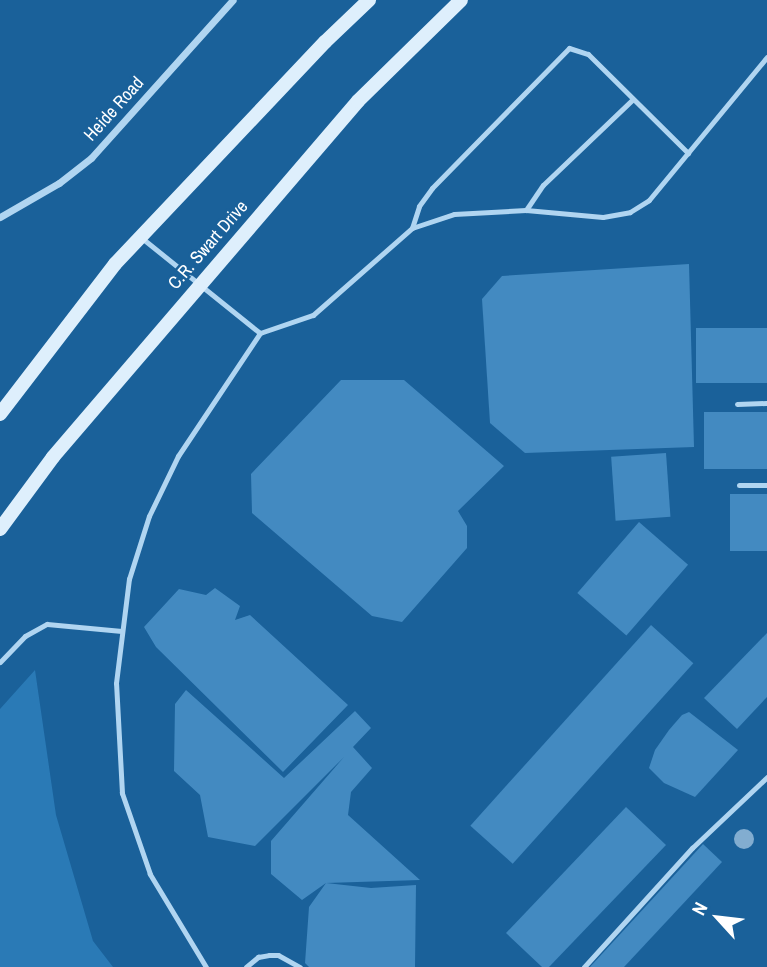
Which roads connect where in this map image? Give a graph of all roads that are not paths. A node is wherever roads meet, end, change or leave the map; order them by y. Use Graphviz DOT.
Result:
graph roads {
  1 [pos="233,0"];
  2 [pos="369,0"];
  3 [pos="461,0"];
  4 [pos="767,58"];
  5 [pos="633,99"];
  6 [pos="688,153"];
  7 [pos="526,210"];
  8 [pos="0,217"];
  9 [pos="412,228"];
  10 [pos="141,237"];
  11 [pos="201,282"];
  12 [pos="260,333"];
  13 [pos="767,403"];
  14 [pos="737,404"];
  15 [pos="0,414"];
  16 [pos="739,485"];
  17 [pos="767,485"];
  18 [pos="0,529"];
  19 [pos="122,631"];
  20 [pos="0,662"];
  21 [pos="767,777"];
  22 [pos="206,967"];
  23 [pos="246,967"];
  24 [pos="300,967"];
  25 [pos="584,967"];
  1 -- 8 [label="street, Heide Road"];
  2 -- 10 [label="main road"];
  3 -- 11 [label="main road, C.R. Swart Drive"];
  4 -- 6 [label="lane"];
  5 -- 6 [label="lane"];
  5 -- 7 [label="lane"];
  5 -- 9 [label="lane"];
  6 -- 7 [label="lane"];
  7 -- 9 [label="lane"];
  9 -- 12 [label="lane"];
  10 -- 11 [label="lane"];
  10 -- 15 [label="main road"];
  11 -- 12 [label="lane"];
  11 -- 18 [label="main road, C.R. Swart Drive"];
  12 -- 19 [label="lane"];
  13 -- 14 [label="lane"];
  16 -- 17 [label="lane"];
  19 -- 20 [label="lane"];
  19 -- 22 [label="lane"];
  21 -- 25 [label="lane"];
  23 -- 24 [label="lane"];
}
